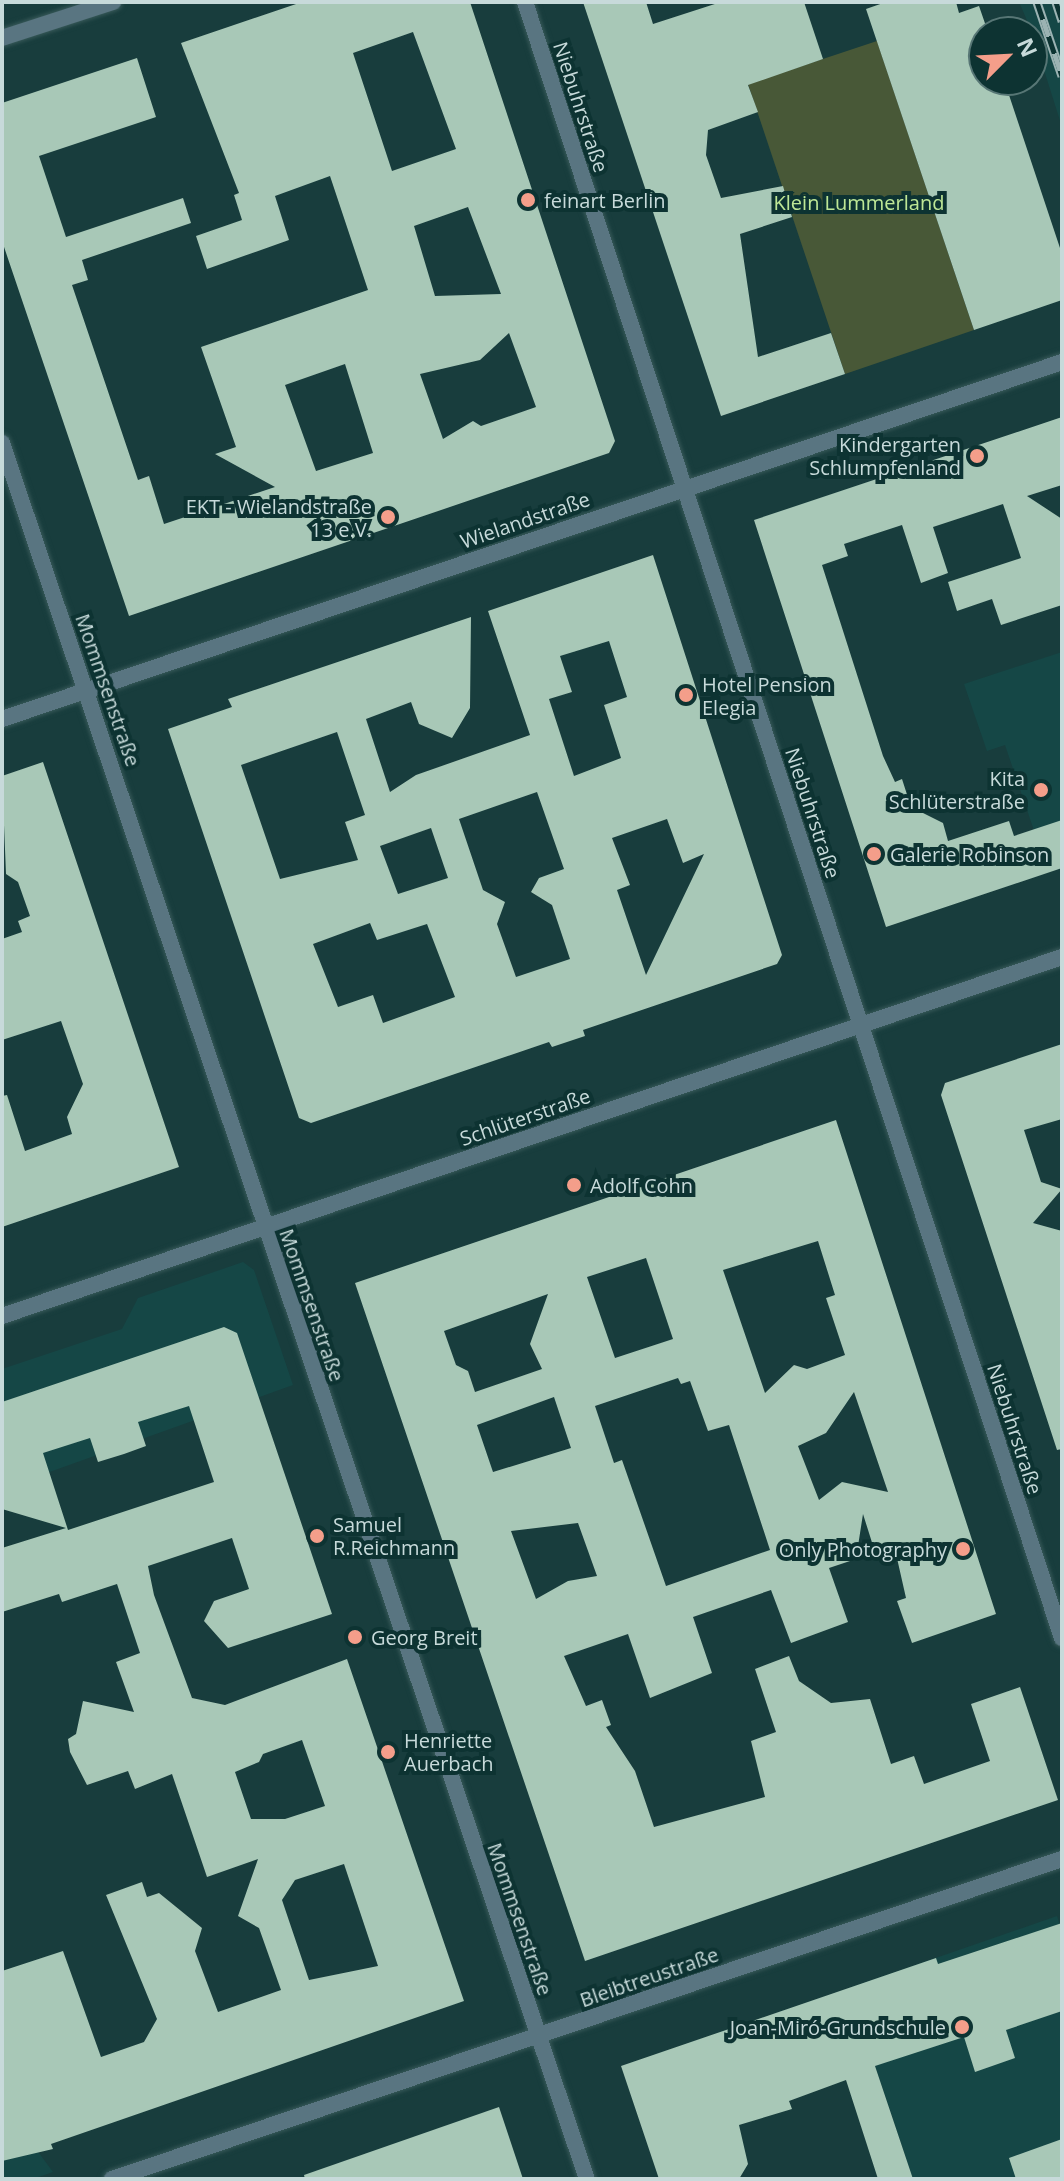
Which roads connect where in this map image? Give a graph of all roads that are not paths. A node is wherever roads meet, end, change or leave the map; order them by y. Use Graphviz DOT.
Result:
graph roads {
  1 [pos="113,2"];
  2 [pos="525,2"];
  3 [pos="2,38"];
  4 [pos="1062,362"];
  5 [pos="2,443"];
  6 [pos="684,487"];
  7 [pos="88,691"];
  8 [pos="2,719"];
  9 [pos="1062,957"];
  10 [pos="862,1024"];
  11 [pos="264,1226"];
  12 [pos="2,1316"];
  13 [pos="1062,1638"];
  14 [pos="1062,1859"];
  15 [pos="538,2035"];
  16 [pos="112,2179"];
  17 [pos="587,2179"];
  1 -- 3 [label="street"];
  2 -- 6 [label="street, Niebuhrstraße"];
  4 -- 6 [label="street, Wielandstraße"];
  5 -- 7 [label="street, Mommsenstraße"];
  6 -- 7 [label="street, Wielandstraße"];
  6 -- 10 [label="street, Niebuhrstraße"];
  7 -- 8 [label="street, Wielandstraße"];
  7 -- 11 [label="street, Mommsenstraße"];
  9 -- 10 [label="street, Schlüterstraße"];
  10 -- 11 [label="street, Schlüterstraße"];
  10 -- 13 [label="street, Niebuhrstraße"];
  11 -- 12 [label="street, Schlüterstraße"];
  11 -- 15 [label="street, Mommsenstraße"];
  14 -- 15 [label="street, Bleibtreustraße"];
  15 -- 16 [label="street, Bleibtreustraße"];
  15 -- 17 [label="street, Mommsenstraße"];
}
